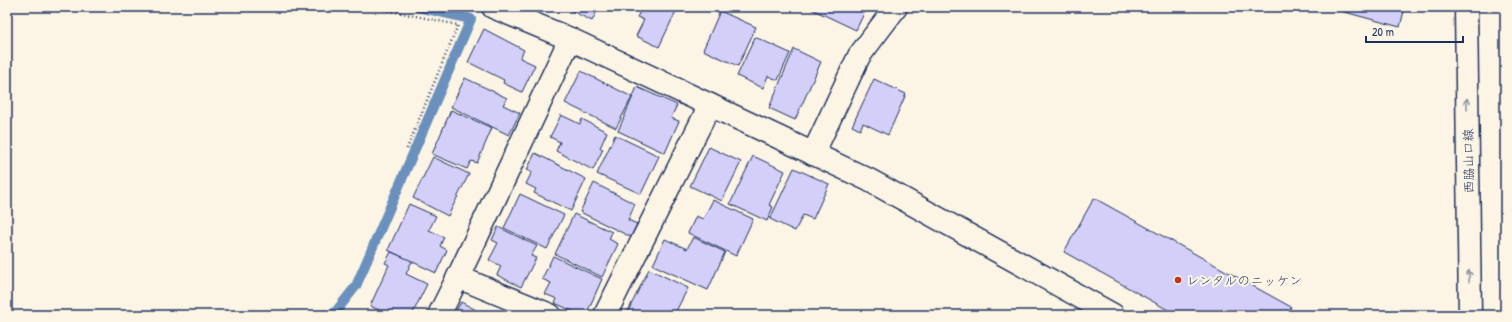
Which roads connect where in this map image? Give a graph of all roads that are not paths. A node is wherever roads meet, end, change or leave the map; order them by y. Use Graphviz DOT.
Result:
graph roads {
  1 [pos="493,7"];
  2 [pos="896,7"];
  3 [pos="1466,7"];
  4 [pos="570,39"];
  5 [pos="710,105"];
  6 [pos="813,154"];
  7 [pos="458,277"];
  8 [pos="439,315"];
  9 [pos="550,315"];
  10 [pos="605,315"];
  11 [pos="1113,315"];
  12 [pos="1470,315"];
  1 -- 4 [label="street"];
  2 -- 6 [label="street"];
  12 -- 3 [label="street, 西脇山口線, one-way"];
  4 -- 5 [label="street"];
  4 -- 7 [label="street"];
  5 -- 6 [label="street"];
  5 -- 10 [label="street"];
  6 -- 11 [label="street"];
  7 -- 8 [label="street"];
  7 -- 9 [label="street"];
}
